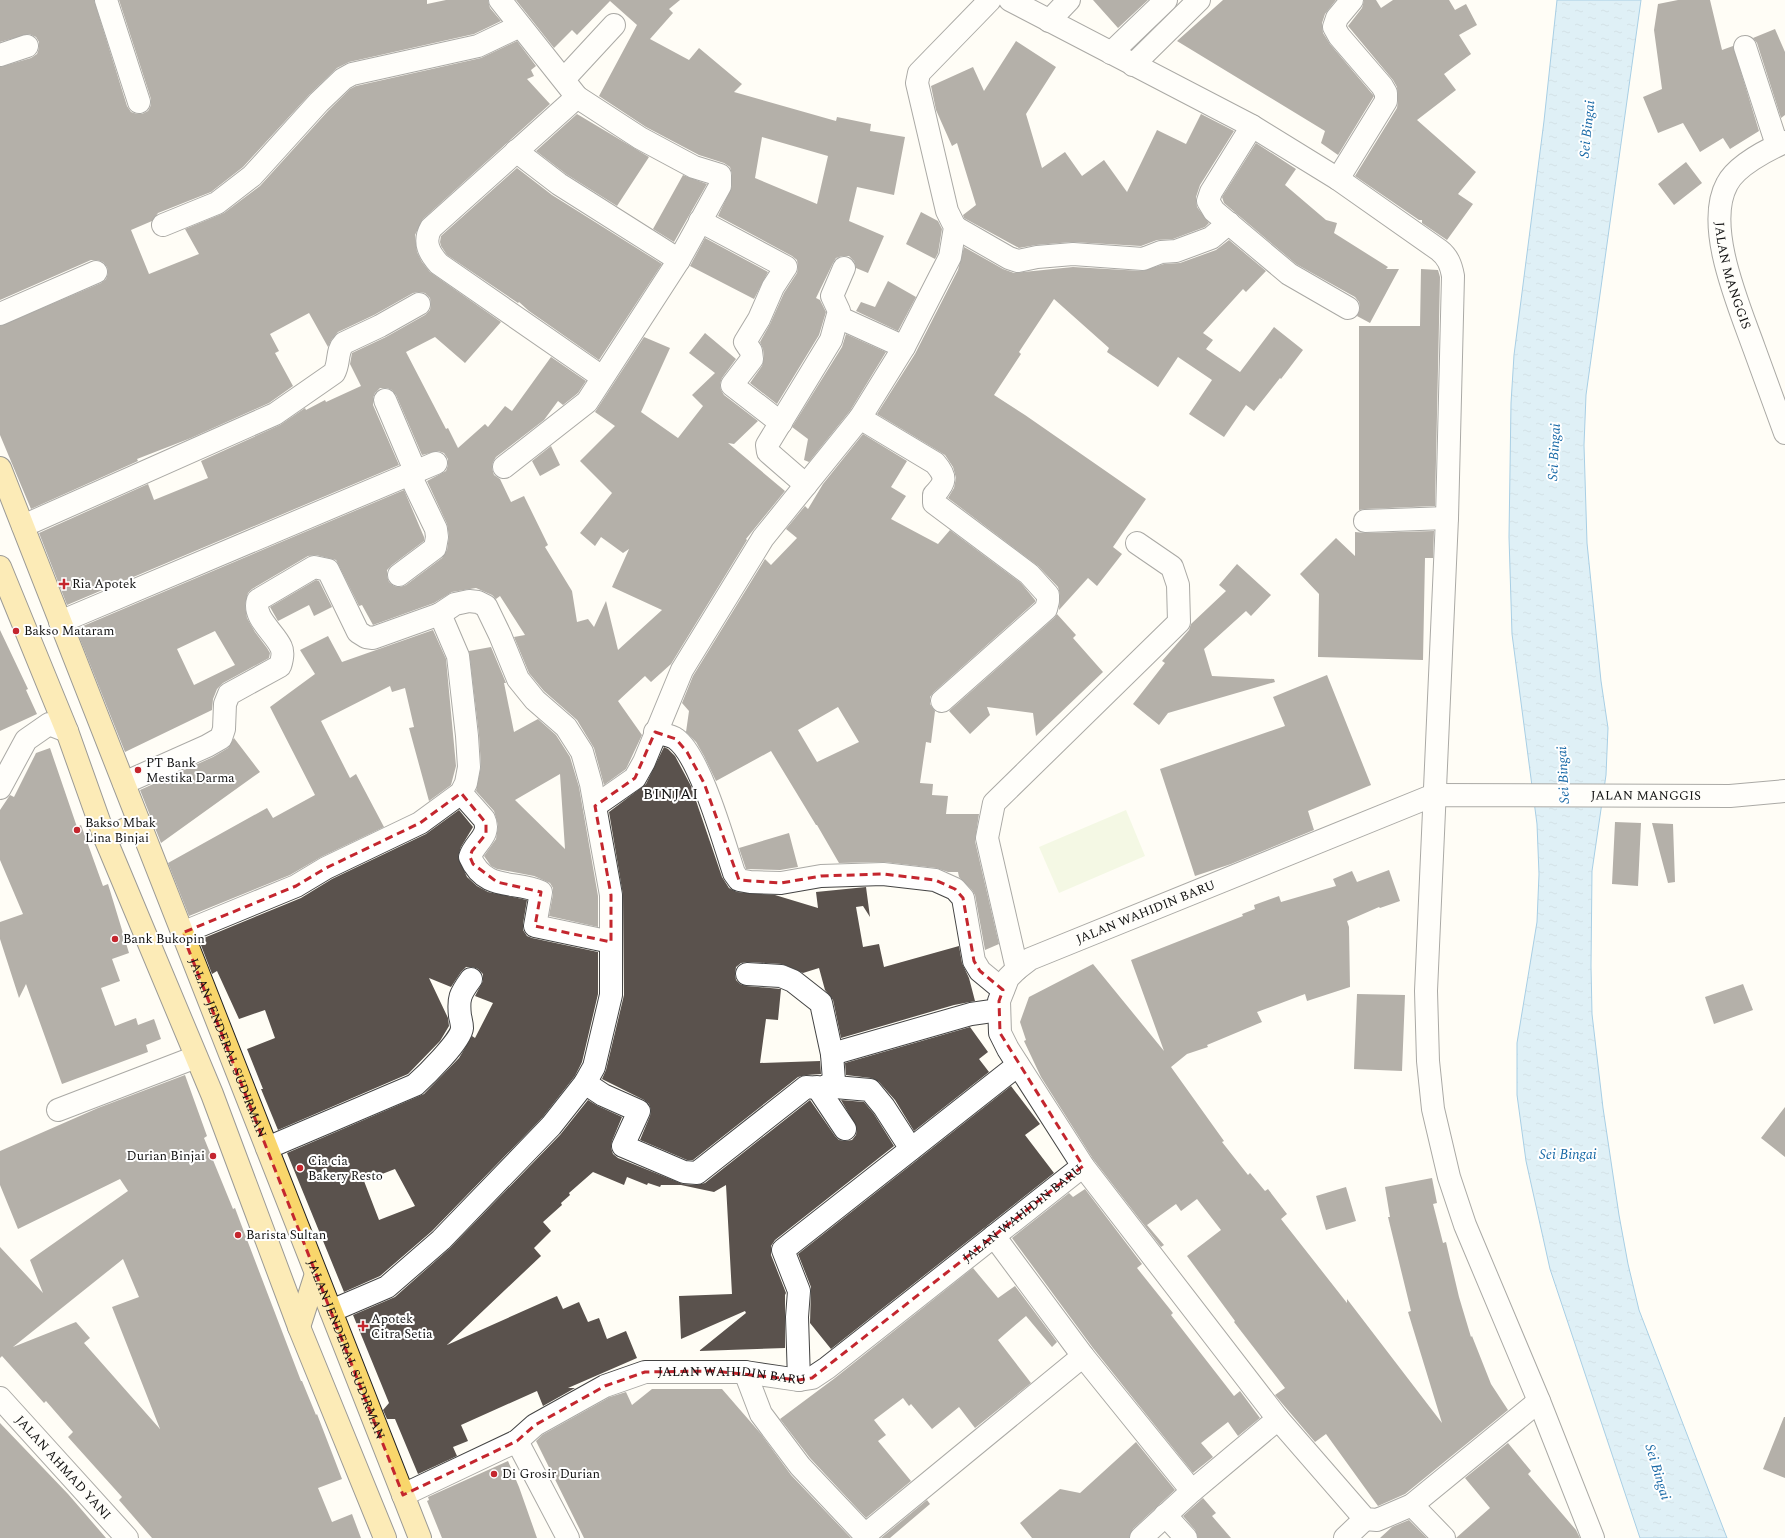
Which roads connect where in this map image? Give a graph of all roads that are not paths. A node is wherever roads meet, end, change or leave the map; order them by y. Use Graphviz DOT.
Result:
graph roads {
  1 [pos="106,0"];
  2 [pos="500,0"];
  3 [pos="990,0"];
  4 [pos="1010,0"];
  5 [pos="1069,0"];
  6 [pos="1166,0"];
  7 [pos="1199,0"];
  8 [pos="1352,0"];
  9 [pos="1049,21"];
  10 [pos="614,25"];
  11 [pos="520,26"];
  12 [pos="27,46"];
  13 [pos="1745,47"];
  14 [pos="1111,53"];
  15 [pos="0,55"];
  16 [pos="1133,65"];
  17 [pos="564,79"];
  18 [pos="577,97"];
  19 [pos="139,102"];
  20 [pos="1252,126"];
  21 [pos="1781,144"];
  22 [pos="516,150"];
  23 [pos="1338,179"];
  24 [pos="700,221"];
  25 [pos="1229,223"];
  26 [pos="163,225"];
  27 [pos="955,227"];
  28 [pos="679,260"];
  29 [pos="844,268"];
  30 [pos="96,272"];
  31 [pos="419,304"];
  32 [pos="1348,308"];
  33 [pos="0,314"];
  34 [pos="838,317"];
  35 [pos="904,347"];
  36 [pos="602,377"];
  37 [pos="385,400"];
  38 [pos="860,418"];
  39 [pos="780,423"];
  40 [pos="1785,433"];
  41 [pos="436,463"];
  42 [pos="504,467"];
  43 [pos="0,468"];
  44 [pos="413,474"];
  45 [pos="806,485"];
  46 [pos="1447,518"];
  47 [pos="1365,521"];
  48 [pos="23,526"];
  49 [pos="1137,543"];
  50 [pos="0,567"];
  51 [pos="399,575"];
  52 [pos="440,614"];
  53 [pos="60,622"];
  54 [pos="942,701"];
  55 [pos="67,731"];
  56 [pos="655,732"];
  57 [pos="124,783"];
  58 [pos="0,788"];
  59 [pos="1785,791"];
  60 [pos="461,793"];
  61 [pos="1434,796"];
  62 [pos="595,806"];
  63 [pos="140,823"];
  64 [pos="105,838"];
  65 [pos="182,933"];
  66 [pos="611,942"];
  67 [pos="1017,969"];
  68 [pos="747,974"];
  69 [pos="471,979"];
  70 [pos="1001,1000"];
  71 [pos="832,1054"];
  72 [pos="196,1057"];
  73 [pos="1018,1065"];
  74 [pos="241,1083"];
  75 [pos="585,1083"];
  76 [pos="825,1084"];
  77 [pos="212,1094"];
  78 [pos="58,1110"];
  79 [pos="845,1129"];
  80 [pos="267,1148"];
  81 [pos="911,1149"];
  82 [pos="1083,1166"];
  83 [pos="994,1236"];
  84 [pos="316,1274"];
  85 [pos="331,1311"];
  86 [pos="299,1327"];
  87 [pos="1083,1356"];
  88 [pos="745,1372"];
  89 [pos="800,1380"];
  90 [pos="0,1398"];
  91 [pos="1539,1401"];
  92 [pos="1278,1419"];
  93 [pos="517,1441"];
  94 [pos="1192,1491"];
  95 [pos="403,1495"];
  96 [pos="1412,1504"];
  97 [pos="1165,1515"];
  98 [pos="1365,1519"];
  99 [pos="866,1536"];
  100 [pos="127,1538"];
  101 [pos="385,1538"];
  102 [pos="420,1538"];
  103 [pos="568,1538"];
  104 [pos="1140,1538"];
  105 [pos="1186,1538"];
  106 [pos="1344,1538"];
  107 [pos="1444,1538"];
  108 [pos="1593,1538"];
  1 -- 19 [label="street"];
  2 -- 11 [label="street"];
  3 -- 27 [label="street"];
  4 -- 9 [label="street"];
  5 -- 9 [label="street"];
  6 -- 14 [label="street"];
  7 -- 16 [label="street"];
  8 -- 23 [label="street"];
  9 -- 14 [label="street"];
  10 -- 17 [label="street"];
  11 -- 17 [label="street"];
  11 -- 26 [label="street"];
  12 -- 15 [label="street"];
  13 -- 21 [label="street"];
  14 -- 16 [label="street"];
  16 -- 20 [label="street"];
  17 -- 18 [label="street"];
  18 -- 22 [label="street"];
  18 -- 24 [label="street"];
  20 -- 23 [label="street"];
  20 -- 25 [label="street"];
  21 -- 40 [label="street, JALAN MANGGIS"];
  22 -- 28 [label="street"];
  22 -- 36 [label="street"];
  23 -- 46 [label="street"];
  24 -- 28 [label="street"];
  24 -- 39 [label="street"];
  25 -- 27 [label="street"];
  25 -- 32 [label="street"];
  27 -- 35 [label="street"];
  28 -- 36 [label="street"];
  29 -- 34 [label="street"];
  30 -- 33 [label="street"];
  31 -- 48 [label="street"];
  34 -- 35 [label="street"];
  34 -- 39 [label="street"];
  35 -- 38 [label="street"];
  36 -- 42 [label="street"];
  37 -- 44 [label="street"];
  38 -- 45 [label="street"];
  38 -- 54 [label="street"];
  39 -- 45 [label="street"];
  41 -- 44 [label="street"];
  43 -- 48 [label="main road, JALAN JENDERAL SUDIRMAN"];
  44 -- 51 [label="street"];
  44 -- 53 [label="street"];
  45 -- 56 [label="street"];
  46 -- 47 [label="street"];
  46 -- 61 [label="street"];
  48 -- 53 [label="main road, JALAN JENDERAL SUDIRMAN"];
  49 -- 67 [label="street"];
  50 -- 55 [label="main road"];
  52 -- 57 [label="street"];
  52 -- 60 [label="street"];
  52 -- 62 [label="street"];
  53 -- 57 [label="main road, JALAN JENDERAL SUDIRMAN"];
  55 -- 58 [label="street"];
  55 -- 64 [label="main road"];
  56 -- 62 [label="street"];
  56 -- 70 [label="street"];
  57 -- 63 [label="main road, JALAN JENDERAL SUDIRMAN"];
  59 -- 61 [label="street, JALAN MANGGIS"];
  60 -- 65 [label="street"];
  60 -- 66 [label="street"];
  61 -- 67 [label="street, JALAN WAHIDIN BARU"];
  61 -- 91 [label="street"];
  62 -- 66 [label="street"];
  63 -- 64 [label="main road"];
  63 -- 65 [label="main road, JALAN JENDERAL SUDIRMAN"];
  64 -- 72 [label="main road"];
  65 -- 74 [label="main road, JALAN JENDERAL SUDIRMAN"];
  66 -- 75 [label="street"];
  67 -- 70 [label="street, JALAN WAHIDIN BARU"];
  68 -- 71 [label="street"];
  69 -- 80 [label="street"];
  70 -- 71 [label="street"];
  70 -- 73 [label="street, JALAN WAHIDIN BARU"];
  71 -- 76 [label="street"];
  72 -- 77 [label="main road"];
  72 -- 78 [label="street"];
  73 -- 81 [label="street"];
  73 -- 82 [label="street, JALAN WAHIDIN BARU"];
  74 -- 77 [label="main road"];
  74 -- 80 [label="main road, JALAN JENDERAL SUDIRMAN"];
  75 -- 76 [label="street"];
  75 -- 85 [label="street"];
  76 -- 79 [label="street"];
  76 -- 81 [label="street"];
  77 -- 86 [label="main road"];
  80 -- 84 [label="main road, JALAN JENDERAL SUDIRMAN"];
  81 -- 89 [label="street"];
  82 -- 83 [label="street, JALAN WAHIDIN BARU"];
  82 -- 92 [label="street"];
  83 -- 87 [label="street"];
  83 -- 89 [label="street, JALAN WAHIDIN BARU"];
  84 -- 85 [label="main road, JALAN JENDERAL SUDIRMAN"];
  84 -- 86 [label="main road"];
  85 -- 95 [label="main road, JALAN JENDERAL SUDIRMAN"];
  86 -- 101 [label="main road"];
  87 -- 94 [label="street"];
  87 -- 99 [label="street"];
  88 -- 89 [label="street, JALAN WAHIDIN BARU"];
  88 -- 93 [label="street, JALAN WAHIDIN BARU"];
  88 -- 99 [label="street"];
  90 -- 100 [label="street, JALAN AHMAD YANI"];
  91 -- 96 [label="street"];
  91 -- 108 [label="street"];
  92 -- 94 [label="street"];
  92 -- 98 [label="street"];
  93 -- 95 [label="street, JALAN WAHIDIN BARU"];
  93 -- 103 [label="street"];
  94 -- 97 [label="street"];
  95 -- 102 [label="main road, JALAN JENDERAL SUDIRMAN"];
  96 -- 98 [label="street"];
  96 -- 107 [label="street"];
  97 -- 104 [label="street"];
  97 -- 105 [label="street"];
  98 -- 106 [label="street"];
}
